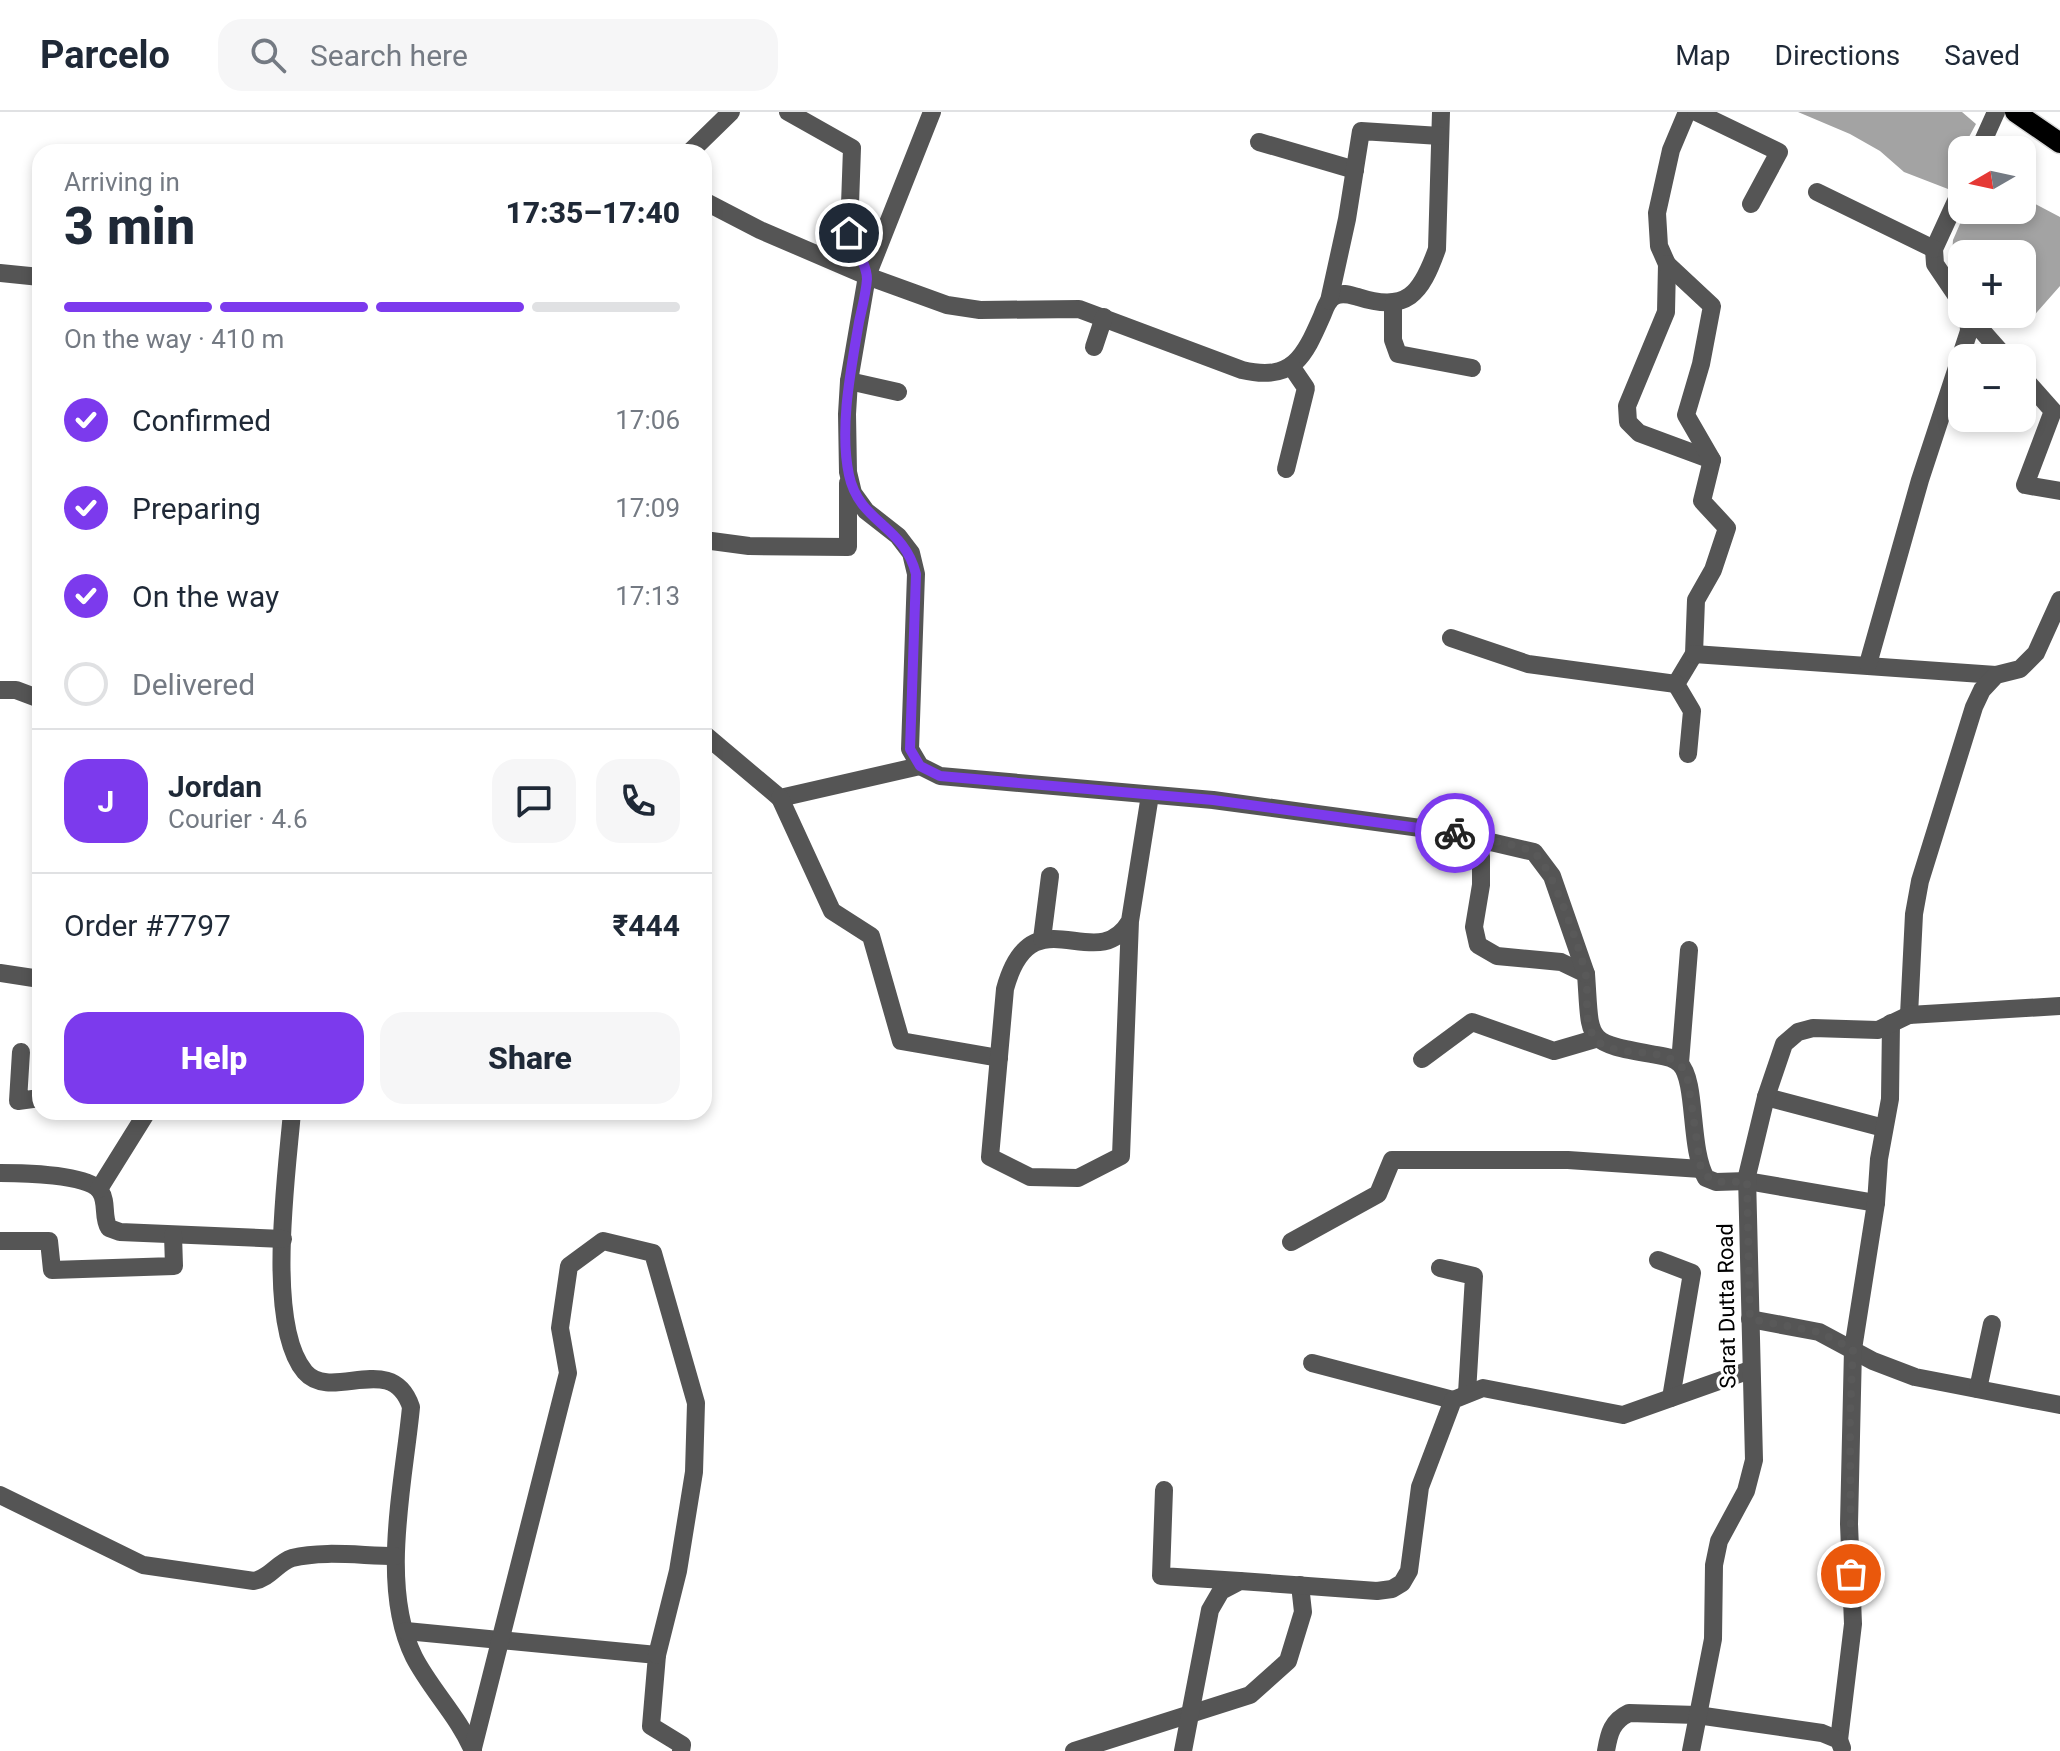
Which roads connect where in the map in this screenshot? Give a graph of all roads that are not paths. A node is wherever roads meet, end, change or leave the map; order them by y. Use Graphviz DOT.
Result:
graph roads {
  1 [pos="731,112"];
  2 [pos="788,112"];
  3 [pos="932,112"];
  4 [pos="1441,112"];
  5 [pos="1687,112"];
  6 [pos="1696,112"];
  7 [pos="1996,112"];
  8 [pos="2015,112"];
  9 [pos="1440,136"];
  10 [pos="1985,136"];
  11 [pos="1259,142"];
  12 [pos="2060,143"];
  13 [pos="698,144"];
  14 [pos="1355,170"];
  15 [pos="1817,192"];
  16 [pos="1751,204"];
  17 [pos="712,205"];
  18 [pos="1948,218"];
  19 [pos="1934,249"];
  20 [pos="1667,264"];
  21 [pos="0,273"];
  22 [pos="32,276"];
  23 [pos="867,276"];
  24 [pos="1948,284"];
  25 [pos="1329,301"];
  26 [pos="1393,305"];
  27 [pos="1104,317"];
  28 [pos="1969,328"];
  29 [pos="1980,328"];
  30 [pos="1994,344"];
  31 [pos="1094,347"];
  32 [pos="1291,366"];
  33 [pos="1472,368"];
  34 [pos="849,381"];
  35 [pos="898,392"];
  36 [pos="2036,392"];
  37 [pos="1712,460"];
  38 [pos="1286,469"];
  39 [pos="848,472"];
  40 [pos="2060,491"];
  41 [pos="712,541"];
  42 [pos="2060,600"];
  43 [pos="1451,638"];
  44 [pos="1694,654"];
  45 [pos="1868,664"];
  46 [pos="1996,675"];
  47 [pos="1676,684"];
  48 [pos="0,690"];
  49 [pos="32,696"];
  50 [pos="712,741"];
  51 [pos="1688,754"];
  52 [pos="920,766"];
  53 [pos="1150,795"];
  54 [pos="780,798"];
  55 [pos="1450,832"];
  56 [pos="1050,876"];
  57 [pos="1130,921"];
  58 [pos="1042,939"];
  59 [pos="1689,950"];
  60 [pos="0,973"];
  61 [pos="1586,974"];
  62 [pos="32,978"];
  63 [pos="2060,1006"];
  64 [pos="1909,1015"];
  65 [pos="1891,1023"];
  66 [pos="1595,1039"];
  67 [pos="21,1052"];
  68 [pos="999,1058"];
  69 [pos="1422,1059"];
  70 [pos="1680,1063"];
  71 [pos="1766,1097"];
  72 [pos="32,1099"];
  73 [pos="142,1120"];
  74 [pos="291,1120"];
  75 [pos="1884,1128"];
  76 [pos="1701,1169"];
  77 [pos="0,1173"];
  78 [pos="1747,1181"];
  79 [pos="99,1189"];
  80 [pos="1876,1203"];
  81 [pos="173,1235"];
  82 [pos="283,1239"];
  83 [pos="0,1241"];
  84 [pos="1291,1242"];
  85 [pos="1658,1260"];
  86 [pos="1440,1268"];
  87 [pos="1750,1319"];
  88 [pos="1992,1324"];
  89 [pos="1853,1349"];
  90 [pos="1312,1363"];
  91 [pos="1750,1370"];
  92 [pos="1978,1389"];
  93 [pos="1460,1396"];
  94 [pos="1671,1398"];
  95 [pos="2060,1405"];
  96 [pos="1164,1490"];
  97 [pos="0,1495"];
  98 [pos="395,1556"];
  99 [pos="1240,1581"];
  100 [pos="1300,1585"];
  101 [pos="406,1631"];
  102 [pos="500,1640"];
  103 [pos="657,1655"];
  104 [pos="1191,1714"];
  105 [pos="1697,1715"];
  106 [pos="1841,1746"];
  107 [pos="473,1750"];
  108 [pos="681,1751"];
  109 [pos="1074,1751"];
  110 [pos="1183,1751"];
  111 [pos="1606,1751"];
  112 [pos="1691,1751"];
  1 -- 13 [label="street"];
  2 -- 23 [label="street"];
  3 -- 23 [label="street"];
  4 -- 9 [label="street"];
  5 -- 20 [label="street"];
  6 -- 16 [label="street"];
  7 -- 10 [label="street"];
  8 -- 12 [label="main road"];
  9 -- 14 [label="street"];
  9 -- 26 [label="street"];
  11 -- 14 [label="street"];
  14 -- 25 [label="street"];
  15 -- 19 [label="street"];
  17 -- 23 [label="street"];
  18 -- 19 [label="street"];
  19 -- 24 [label="street"];
  20 -- 37 [label="street"];
  20 -- 37 [label="street"];
  21 -- 22 [label="street"];
  23 -- 27 [label="street"];
  23 -- 34 [label="street"];
  25 -- 26 [label="street"];
  25 -- 32 [label="street"];
  26 -- 33 [label="street"];
  27 -- 31 [label="street"];
  27 -- 32 [label="street"];
  28 -- 45 [label="street"];
  29 -- 30 [label="street"];
  32 -- 38 [label="street"];
  34 -- 35 [label="street"];
  34 -- 39 [label="street"];
  36 -- 40 [label="street"];
  37 -- 44 [label="street"];
  39 -- 41 [label="street"];
  39 -- 52 [label="street"];
  42 -- 46 [label="street"];
  43 -- 47 [label="street"];
  44 -- 45 [label="street"];
  44 -- 47 [label="street"];
  45 -- 46 [label="street"];
  46 -- 64 [label="street"];
  47 -- 51 [label="street"];
  48 -- 49 [label="street"];
  50 -- 54 [label="street"];
  52 -- 53 [label="street"];
  52 -- 54 [label="street"];
  53 -- 55 [label="street"];
  53 -- 57 [label="street"];
  54 -- 68 [label="street"];
  55 -- 61 [label="street"];
  55 -- 61 [label="street"];
  56 -- 58 [label="street"];
  57 -- 58 [label="street"];
  57 -- 68 [label="street"];
  58 -- 68 [label="street"];
  59 -- 70 [label="street"];
  60 -- 62 [label="street"];
  61 -- 66 [label="street"];
  63 -- 64 [label="street, Sarat Dutta Road"];
  64 -- 65 [label="street, Sarat Dutta Road"];
  65 -- 71 [label="street, Sarat Dutta Road"];
  65 -- 75 [label="street"];
  66 -- 69 [label="street"];
  66 -- 70 [label="street"];
  67 -- 72 [label="street"];
  70 -- 76 [label="street"];
  71 -- 75 [label="street"];
  71 -- 78 [label="street, Sarat Dutta Road"];
  73 -- 79 [label="street"];
  74 -- 82 [label="street"];
  75 -- 80 [label="street"];
  76 -- 78 [label="street"];
  76 -- 84 [label="street"];
  77 -- 79 [label="street"];
  78 -- 80 [label="street"];
  78 -- 87 [label="street, Sarat Dutta Road"];
  79 -- 81 [label="street"];
  80 -- 89 [label="street"];
  81 -- 82 [label="street"];
  81 -- 83 [label="street"];
  82 -- 98 [label="street"];
  85 -- 94 [label="street"];
  86 -- 93 [label="street"];
  87 -- 89 [label="street"];
  87 -- 91 [label="street, Sarat Dutta Road"];
  88 -- 92 [label="street"];
  89 -- 92 [label="street"];
  89 -- 106 [label="street"];
  90 -- 93 [label="street"];
  91 -- 94 [label="street"];
  91 -- 105 [label="street, Sarat Dutta Road"];
  92 -- 95 [label="street"];
  93 -- 94 [label="street"];
  93 -- 100 [label="street"];
  96 -- 99 [label="street"];
  97 -- 98 [label="street"];
  98 -- 101 [label="street"];
  99 -- 100 [label="street"];
  99 -- 104 [label="street"];
  100 -- 104 [label="street"];
  101 -- 102 [label="street"];
  101 -- 107 [label="street"];
  102 -- 103 [label="street"];
  102 -- 103 [label="street"];
  102 -- 107 [label="street"];
  103 -- 108 [label="street"];
  104 -- 109 [label="street"];
  104 -- 110 [label="street"];
  105 -- 106 [label="street"];
  105 -- 111 [label="street"];
  105 -- 112 [label="street, Sarat Dutta Road"];
}
